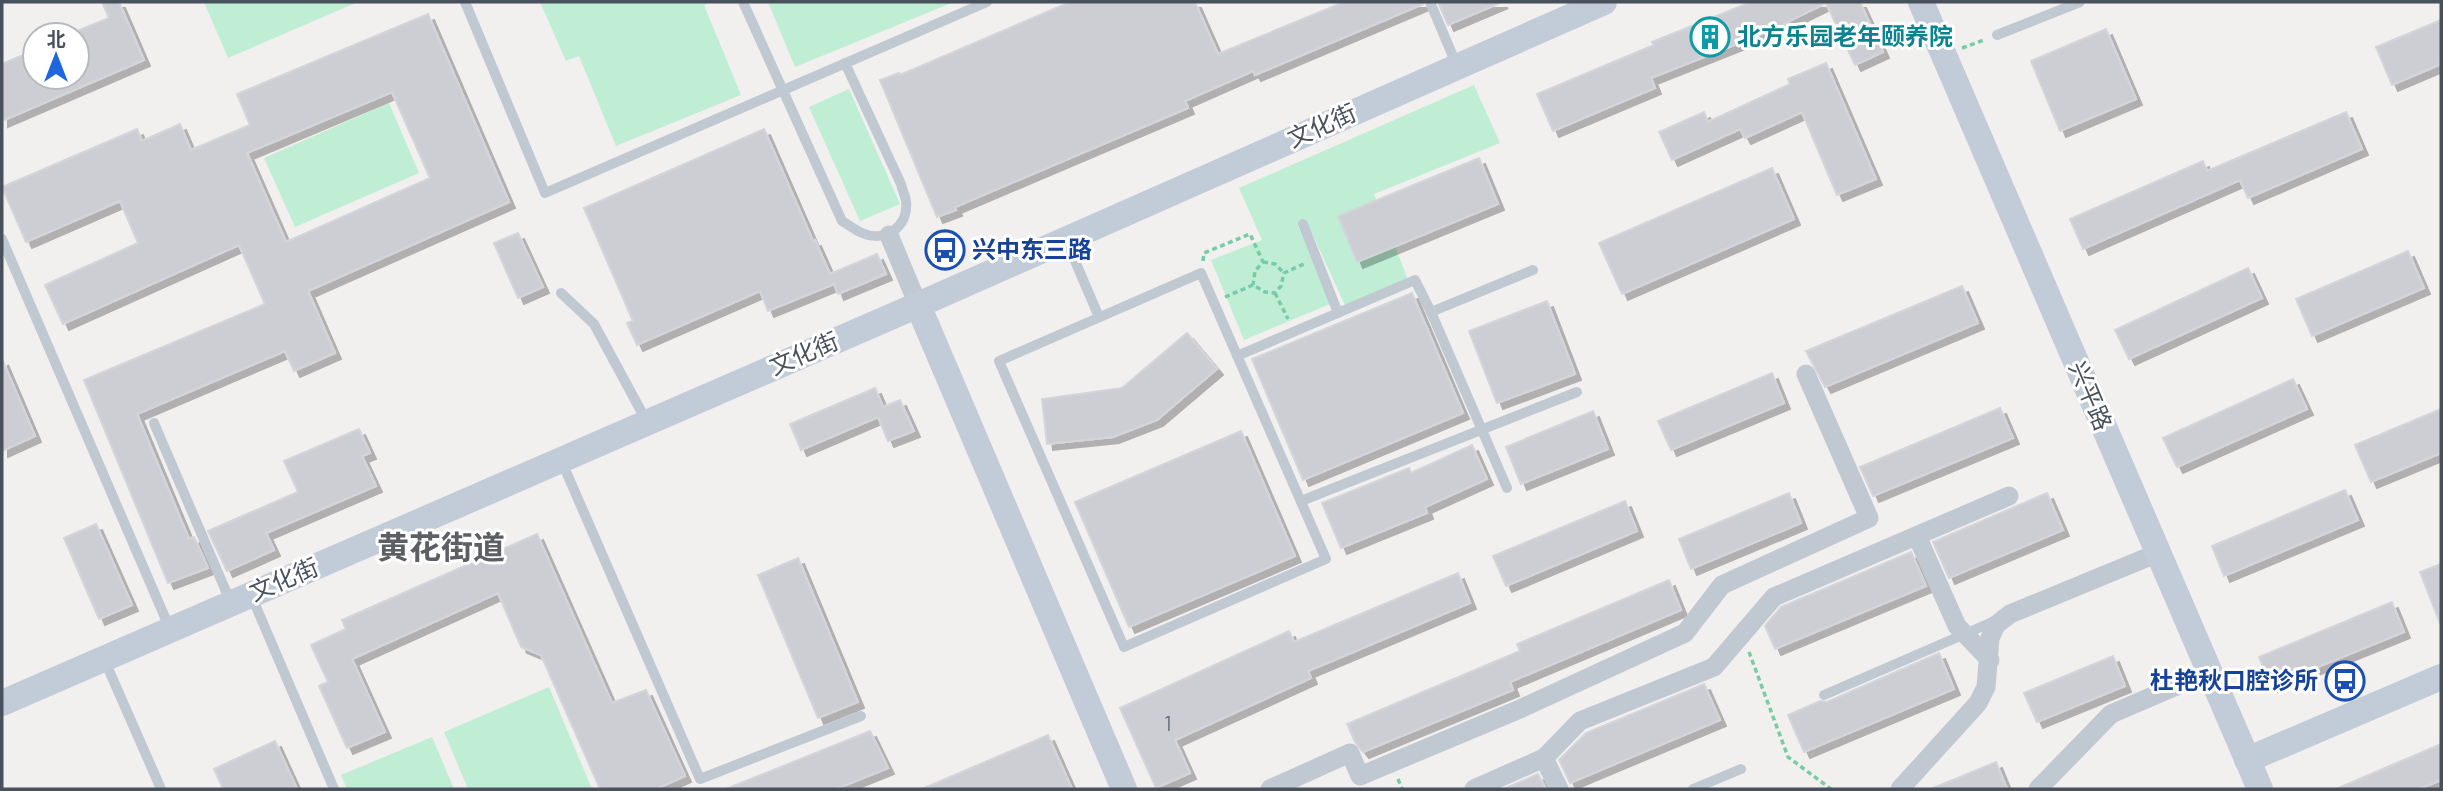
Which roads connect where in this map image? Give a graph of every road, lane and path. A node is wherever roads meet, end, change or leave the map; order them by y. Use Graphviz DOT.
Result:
graph roads {
  1 [pos="466,2"];
  2 [pos="743,2"];
  3 [pos="987,2"];
  4 [pos="1430,2"];
  5 [pos="1604,2"];
  6 [pos="1921,2"];
  7 [pos="2080,2"];
  8 [pos="1997,35"];
  9 [pos="845,63"];
  10 [pos="1458,66"];
  11 [pos="782,90"];
  12 [pos="1303,224"];
  13 [pos="889,235"];
  14 [pos="2,239"];
  15 [pos="1065,240"];
  16 [pos="1316,258"];
  17 [pos="1263,262"];
  18 [pos="1533,270"];
  19 [pos="1201,273"];
  20 [pos="1284,273"];
  21 [pos="1253,285"];
  22 [pos="561,293"];
  23 [pos="1275,293"];
  24 [pos="1214,302"];
  25 [pos="918,305"];
  26 [pos="1431,312"];
  27 [pos="1338,313"];
  28 [pos="1099,317"];
  29 [pos="1294,332"];
  30 [pos="1237,356"];
  31 [pos="1806,374"];
  32 [pos="1577,392"];
  33 [pos="647,422"];
  34 [pos="154,423"];
  35 [pos="1482,430"];
  36 [pos="561,460"];
  37 [pos="1507,488"];
  38 [pos="2009,496"];
  39 [pos="1301,501"];
  40 [pos="1917,536"];
  41 [pos="2158,554"];
  42 [pos="241,599"];
  43 [pos="2010,614"];
  44 [pos="170,630"];
  45 [pos="1742,634"];
  46 [pos="1964,634"];
  47 [pos="104,659"];
  48 [pos="1990,660"];
  49 [pos="2209,672"];
  50 [pos="2441,677"];
  51 [pos="1824,695"];
  52 [pos="2,703"];
  53 [pos="861,716"];
  54 [pos="1545,758"];
  55 [pos="2247,761"];
  56 [pos="1741,769"];
  57 [pos="161,789"];
  58 [pos="334,789"];
  59 [pos="1124,789"];
  60 [pos="1270,789"];
  61 [pos="1474,789"];
  62 [pos="1559,789"];
  63 [pos="1693,789"];
  64 [pos="1831,789"];
  65 [pos="1900,789"];
  66 [pos="2038,789"];
  67 [pos="2260,789"];
  1 -- 11 [label="lane"];
  2 -- 11 [label="lane"];
  3 -- 9 [label="lane"];
  4 -- 10 [label="lane"];
  5 -- 10 [label="street, 文化街"];
  6 -- 41 [label="street, 兴平路"];
  7 -- 8 [label="lane"];
  9 -- 11 [label="lane"];
  9 -- 13 [label="lane"];
  10 -- 15 [label="street, 文化街"];
  11 -- 13 [label="lane"];
  12 -- 16 [label="lane"];
  13 -- 25 [label="street"];
  14 -- 44 [label="lane"];
  15 -- 25 [label="street, 文化街"];
  15 -- 28 [label="lane"];
  16 -- 20 [label="path"];
  16 -- 27 [label="lane"];
  17 -- 19 [label="path"];
  17 -- 20 [label="path"];
  17 -- 21 [label="path"];
  18 -- 26 [label="lane"];
  19 -- 24 [label="lane"];
  19 -- 28 [label="lane"];
  20 -- 23 [label="path"];
  21 -- 23 [label="path"];
  21 -- 24 [label="path"];
  22 -- 33 [label="lane"];
  23 -- 29 [label="path"];
  24 -- 30 [label="lane"];
  25 -- 33 [label="street, 文化街"];
  25 -- 59 [label="street"];
  26 -- 27 [label="lane"];
  26 -- 35 [label="lane"];
  27 -- 29 [label="lane"];
  28 -- 39 [label="lane"];
  29 -- 30 [label="lane"];
  30 -- 39 [label="lane"];
  31 -- 60 [label="street"];
  32 -- 35 [label="lane"];
  33 -- 36 [label="street, 文化街"];
  34 -- 42 [label="lane"];
  35 -- 37 [label="lane"];
  35 -- 39 [label="lane"];
  36 -- 42 [label="street, 文化街"];
  36 -- 53 [label="lane"];
  38 -- 40 [label="street"];
  40 -- 45 [label="street"];
  40 -- 46 [label="street"];
  41 -- 43 [label="street"];
  41 -- 49 [label="street, 兴平路"];
  42 -- 44 [label="street, 文化街"];
  42 -- 58 [label="lane"];
  43 -- 46 [label="lane"];
  43 -- 48 [label="street"];
  44 -- 47 [label="street, 文化街"];
  45 -- 54 [label="street"];
  45 -- 64 [label="path"];
  46 -- 48 [label="street"];
  46 -- 51 [label="lane"];
  47 -- 52 [label="street, 文化街"];
  47 -- 57 [label="lane"];
  48 -- 65 [label="street"];
  49 -- 55 [label="street, 兴平路"];
  49 -- 66 [label="street"];
  50 -- 55 [label="street"];
  54 -- 61 [label="street"];
  54 -- 62 [label="street"];
  55 -- 67 [label="street, 兴平路"];
  56 -- 63 [label="lane"];
}
